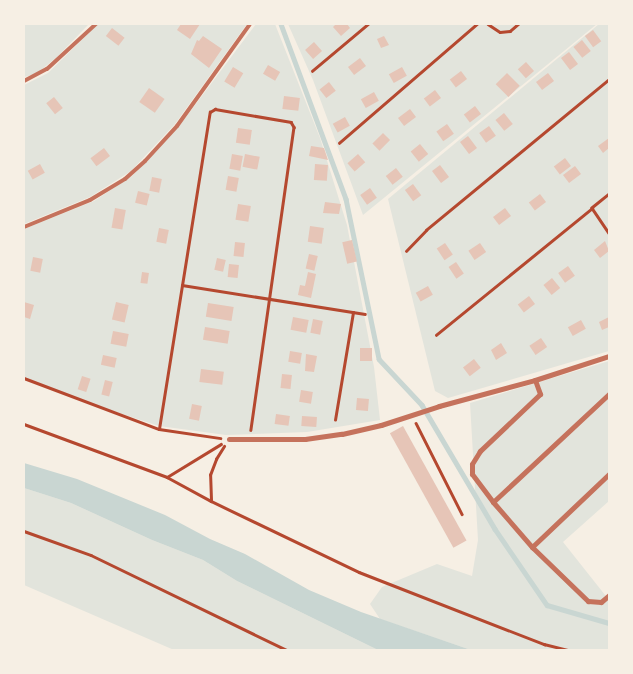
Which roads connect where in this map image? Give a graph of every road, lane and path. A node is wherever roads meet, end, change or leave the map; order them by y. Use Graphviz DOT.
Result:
graph roads {
  1 [pos="96,24"];
  2 [pos="250,24"];
  3 [pos="368,24"];
  4 [pos="477,24"];
  5 [pos="488,24"];
  6 [pos="518,24"];
  7 [pos="312,71"];
  8 [pos="24,80"];
  9 [pos="609,80"];
  10 [pos="339,143"];
  11 [pos="609,194"];
  12 [pos="592,208"];
  13 [pos="24,227"];
  14 [pos="609,232"];
  15 [pos="406,251"];
  16 [pos="182,285"];
  17 [pos="270,299"];
  18 [pos="353,312"];
  19 [pos="365,314"];
  20 [pos="436,335"];
  21 [pos="609,356"];
  22 [pos="24,378"];
  23 [pos="535,380"];
  24 [pos="609,394"];
  25 [pos="412,415"];
  26 [pos="335,420"];
  27 [pos="24,424"];
  28 [pos="159,428"];
  29 [pos="229,439"];
  30 [pos="249,439"];
  31 [pos="609,474"];
  32 [pos="167,477"];
  33 [pos="212,501"];
  34 [pos="492,502"];
  35 [pos="462,514"];
  36 [pos="24,530"];
  37 [pos="532,546"];
  38 [pos="609,595"];
  39 [pos="286,650"];
  40 [pos="568,650"];
  1 -- 8 [label="lane"];
  2 -- 13 [label="lane"];
  3 -- 7 [label="path"];
  4 -- 10 [label="path"];
  5 -- 6 [label="path"];
  9 -- 15 [label="path"];
  11 -- 12 [label="path"];
  12 -- 14 [label="path"];
  12 -- 20 [label="path"];
  16 -- 17 [label="path"];
  16 -- 17 [label="path"];
  16 -- 28 [label="path"];
  17 -- 18 [label="path"];
  17 -- 30 [label="path"];
  18 -- 19 [label="path"];
  18 -- 26 [label="path"];
  21 -- 23 [label="street"];
  22 -- 28 [label="path"];
  23 -- 25 [label="street"];
  23 -- 34 [label="street"];
  24 -- 34 [label="street"];
  25 -- 30 [label="street"];
  25 -- 35 [label="path"];
  27 -- 32 [label="path"];
  28 -- 29 [label="path"];
  29 -- 30 [label="street"];
  29 -- 32 [label="path"];
  29 -- 33 [label="path"];
  31 -- 37 [label="street"];
  32 -- 33 [label="path"];
  33 -- 40 [label="path"];
  34 -- 37 [label="street"];
  36 -- 39 [label="path"];
  37 -- 38 [label="street"];
}
